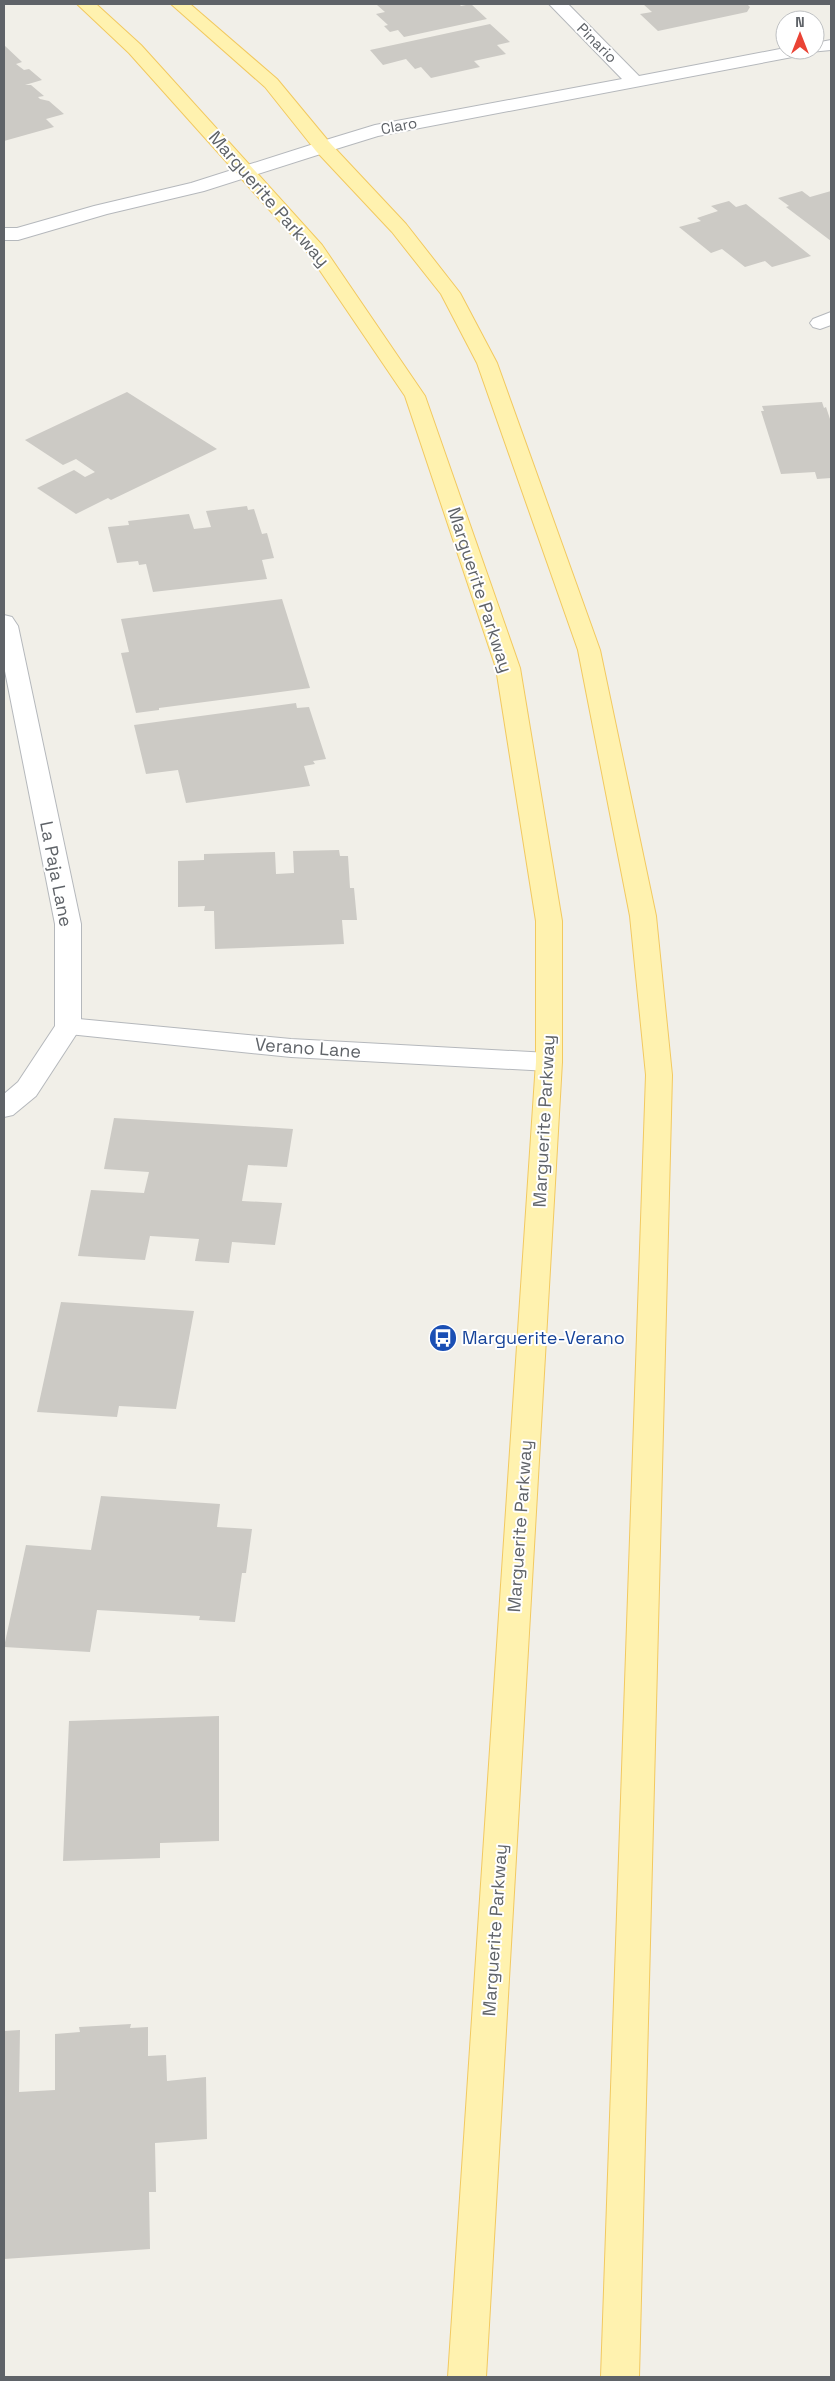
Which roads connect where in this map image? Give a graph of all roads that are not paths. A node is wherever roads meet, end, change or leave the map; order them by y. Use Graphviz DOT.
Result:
graph roads {
  1 [pos="86,4"];
  2 [pos="180,4"];
  3 [pos="558,4"];
  4 [pos="775,55"];
  5 [pos="636,82"];
  6 [pos="323,147"];
  7 [pos="247,171"];
  8 [pos="4,234"];
  9 [pos="4,622"];
  10 [pos="68,1027"];
  11 [pos="549,1062"];
  12 [pos="4,1108"];
  13 [pos="467,2377"];
  14 [pos="620,2377"];
  1 -- 7 [label="main road, Marguerite Parkway"];
  2 -- 6 [label="main road"];
  3 -- 5 [label="street, Pinario"];
  4 -- 5 [label="street, Claro"];
  5 -- 6 [label="street, Claro"];
  6 -- 7 [label="street, Claro"];
  6 -- 14 [label="main road"];
  7 -- 8 [label="street, Claro"];
  7 -- 11 [label="main road, Marguerite Parkway"];
  9 -- 10 [label="street, La Paja Lane"];
  10 -- 11 [label="street, Verano Lane"];
  10 -- 12 [label="street"];
  11 -- 13 [label="main road, Marguerite Parkway"];
}
